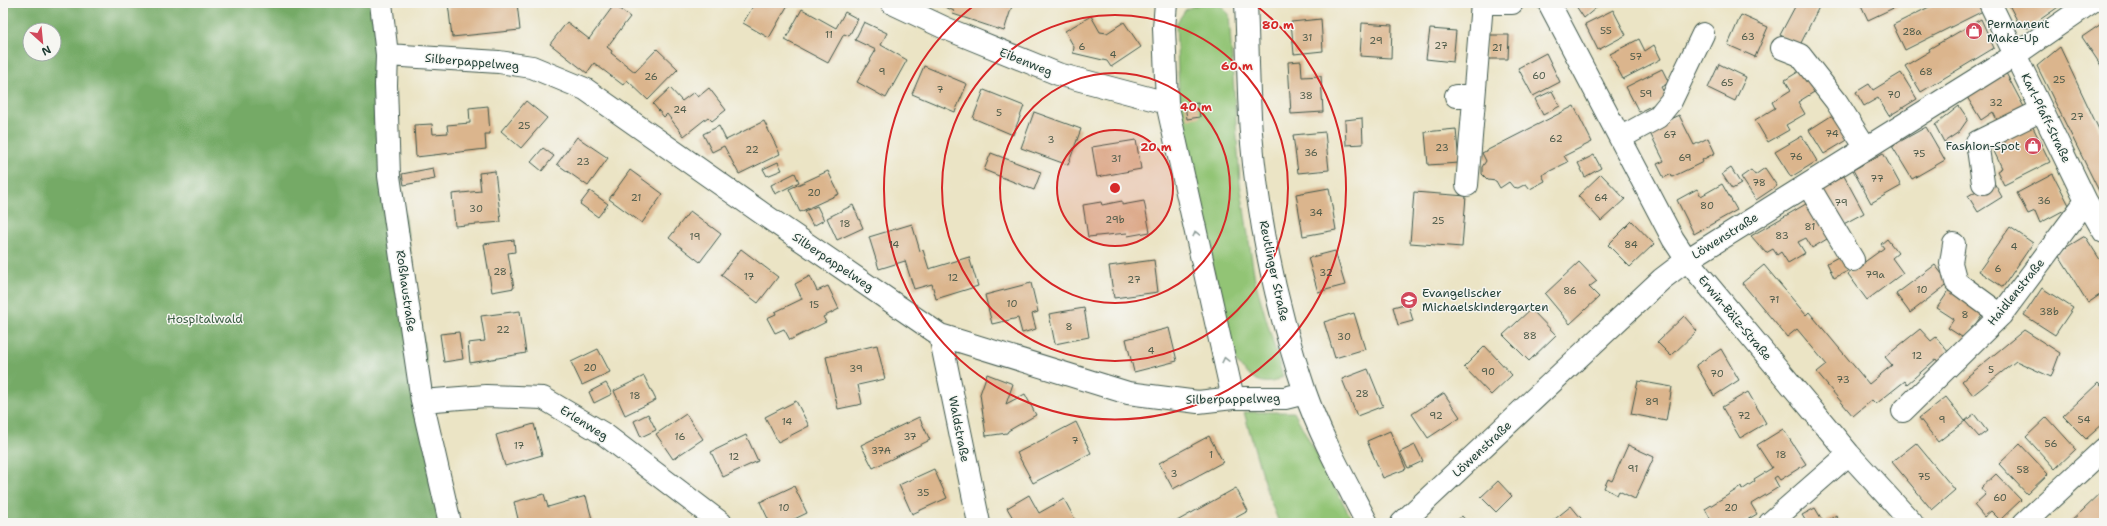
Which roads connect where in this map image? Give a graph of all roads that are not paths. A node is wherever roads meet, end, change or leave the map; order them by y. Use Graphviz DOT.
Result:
graph roads {
  1 [pos="382,3"];
  2 [pos="892,3"];
  3 [pos="1166,3"];
  4 [pos="1246,3"];
  5 [pos="1482,3"];
  6 [pos="1492,3"];
  7 [pos="1512,3"];
  8 [pos="1549,3"];
  9 [pos="1990,3"];
  10 [pos="2090,3"];
  11 [pos="1703,34"];
  12 [pos="1782,48"];
  13 [pos="387,55"];
  14 [pos="2015,55"];
  15 [pos="1167,103"];
  16 [pos="2042,110"];
  17 [pos="1620,138"];
  18 [pos="1866,148"];
  19 [pos="1983,182"];
  20 [pos="1466,185"];
  21 [pos="1808,185"];
  22 [pos="2086,201"];
  23 [pos="2104,232"];
  24 [pos="1954,244"];
  25 [pos="1687,260"];
  26 [pos="1853,260"];
  27 [pos="2000,315"];
  28 [pos="940,335"];
  29 [pos="1305,393"];
  30 [pos="1233,398"];
  31 [pos="422,401"];
  32 [pos="1903,410"];
  33 [pos="2104,449"];
  34 [pos="1849,454"];
  35 [pos="450,523"];
  36 [pos="721,523"];
  37 [pos="978,523"];
  38 [pos="1367,523"];
  39 [pos="1402,523"];
  40 [pos="1770,523"];
  41 [pos="1912,523"];
  42 [pos="2024,523"];
  1 -- 13 [label="street, Roßhaustraße"];
  2 -- 15 [label="street, Eibenweg"];
  3 -- 15 [label="street"];
  4 -- 29 [label="street, Reutlinger Straße"];
  5 -- 20 [label="street"];
  6 -- 7 [label="street"];
  8 -- 17 [label="street, Erwin-Bälz-Straße"];
  9 -- 14 [label="street, Karl-Pfaff-Straße"];
  10 -- 14 [label="street, Löwenstraße"];
  11 -- 17 [label="street"];
  12 -- 18 [label="street"];
  13 -- 28 [label="street, Silberpappelweg"];
  13 -- 31 [label="street, Roßhaustraße"];
  14 -- 16 [label="street, Karl-Pfaff-Straße"];
  14 -- 18 [label="street, Löwenstraße"];
  30 -- 15 [label="street, one-way"];
  16 -- 19 [label="street"];
  16 -- 22 [label="street, Karl-Pfaff-Straße"];
  17 -- 25 [label="street, Erwin-Bälz-Straße"];
  18 -- 21 [label="street, Löwenstraße"];
  21 -- 25 [label="street, Löwenstraße"];
  21 -- 26 [label="street"];
  22 -- 23 [label="street, Karl-Pfaff-Straße"];
  22 -- 27 [label="street, Haidlenstraße"];
  24 -- 27 [label="street"];
  25 -- 34 [label="street, Erwin-Bälz-Straße"];
  25 -- 39 [label="street, Löwenstraße"];
  27 -- 32 [label="street, Haidlenstraße"];
  28 -- 30 [label="street, Silberpappelweg"];
  28 -- 37 [label="street, Waldstraße"];
  29 -- 30 [label="street, Silberpappelweg"];
  29 -- 38 [label="street, Reutlinger Straße"];
  31 -- 35 [label="street, Roßhaustraße"];
  31 -- 36 [label="street, Erlenweg"];
  33 -- 42 [label="street"];
  34 -- 40 [label="street"];
  34 -- 41 [label="street, Erwin-Bälz-Straße"];
}
